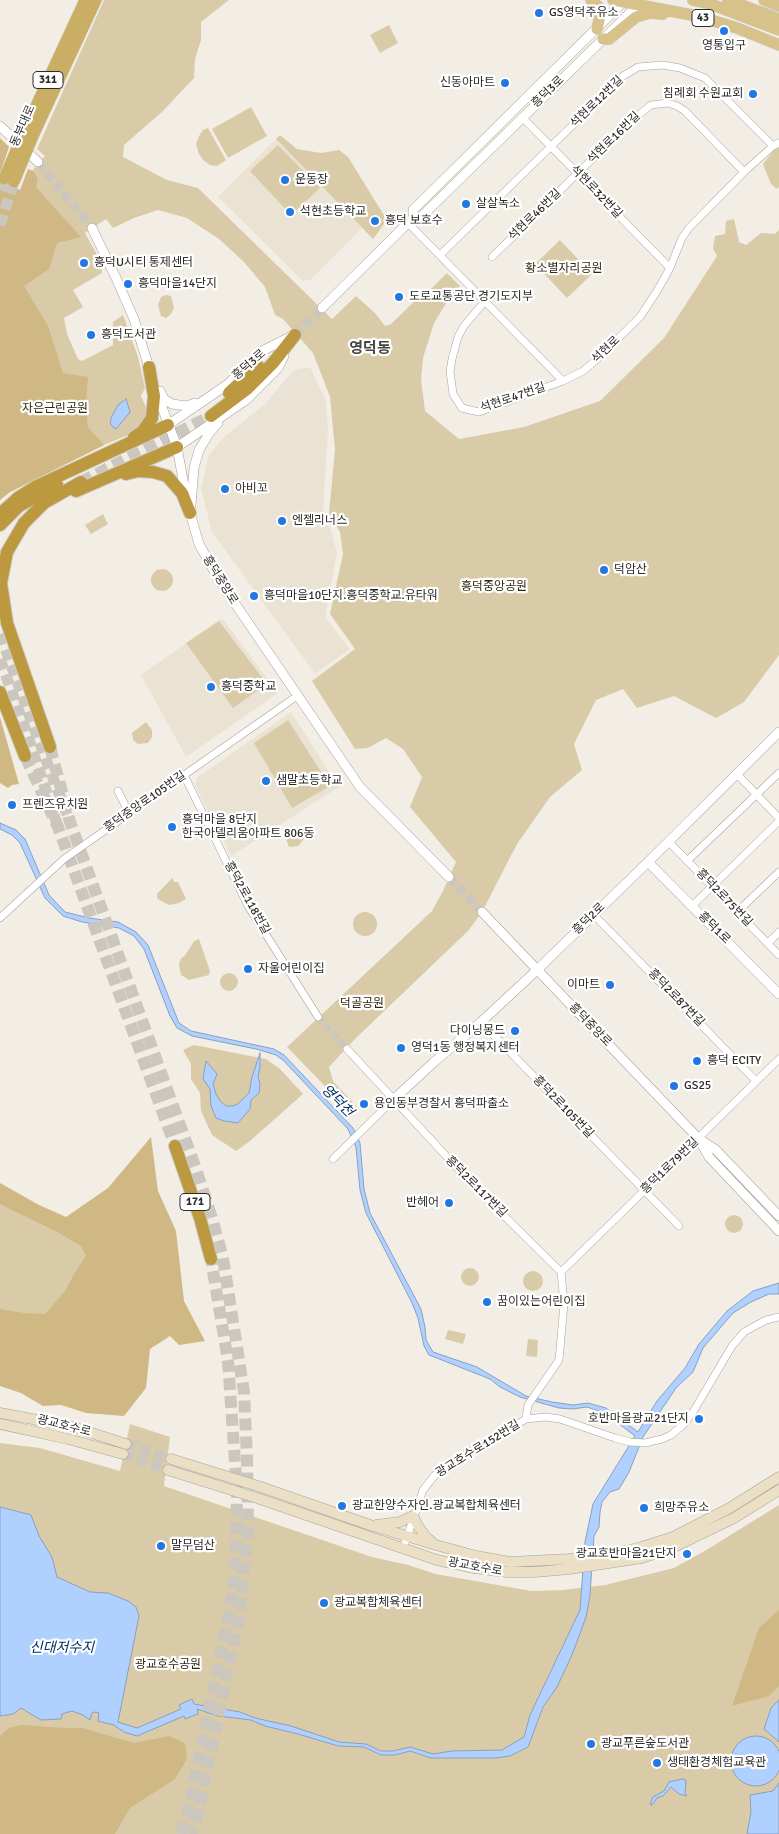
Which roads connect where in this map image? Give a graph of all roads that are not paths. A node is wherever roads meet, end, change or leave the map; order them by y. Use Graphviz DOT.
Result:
graph roads {
  1 [pos="85,0"];
  2 [pos="96,0"];
  3 [pos="591,0"];
  4 [pos="621,0"];
  5 [pos="693,0"];
  6 [pos="728,0"];
  7 [pos="764,0"];
  8 [pos="641,2"];
  9 [pos="779,6"];
  10 [pos="695,15"];
  11 [pos="779,19"];
  12 [pos="78,28"];
  13 [pos="779,30"];
  14 [pos="600,34"];
  15 [pos="779,45"];
  16 [pos="522,117"];
  17 [pos="0,126"];
  18 [pos="776,144"];
  19 [pos="551,146"];
  20 [pos="38,162"];
  21 [pos="744,172"];
  22 [pos="577,173"];
  23 [pos="9,180"];
  24 [pos="411,220"];
  25 [pos="92,228"];
  26 [pos="440,255"];
  27 [pos="492,257"];
  28 [pos="670,268"];
  29 [pos="485,301"];
  30 [pos="322,308"];
  31 [pos="295,335"];
  32 [pos="148,368"];
  33 [pos="563,380"];
  34 [pos="209,408"];
  35 [pos="235,408"];
  36 [pos="168,425"];
  37 [pos="176,447"];
  38 [pos="104,456"];
  39 [pos="84,481"];
  40 [pos="190,513"];
  41 [pos="0,514"];
  42 [pos="0,524"];
  43 [pos="0,692"];
  44 [pos="298,696"];
  45 [pos="779,732"];
  46 [pos="50,747"];
  47 [pos="25,756"];
  48 [pos="779,773"];
  49 [pos="737,774"];
  50 [pos="184,775"];
  51 [pos="118,791"];
  52 [pos="756,794"];
  53 [pos="129,813"];
  54 [pos="779,818"];
  55 [pos="779,821"];
  56 [pos="669,842"];
  57 [pos="687,861"];
  58 [pos="648,862"];
  59 [pos="779,872"];
  60 [pos="449,877"];
  61 [pos="712,887"];
  62 [pos="692,906"];
  63 [pos="482,912"];
  64 [pos="737,912"];
  65 [pos="594,915"];
  66 [pos="0,918"];
  67 [pos="779,932"];
  68 [pos="768,943"];
  69 [pos="779,955"];
  70 [pos="537,970"];
  71 [pos="779,993"];
  72 [pos="318,1017"];
  73 [pos="481,1022"];
  74 [pos="346,1049"];
  75 [pos="779,1059"];
  76 [pos="756,1081"];
  77 [pos="393,1100"];
  78 [pos="698,1138"];
  79 [pos="175,1146"];
  80 [pos="333,1159"];
  81 [pos="644,1191"];
  82 [pos="779,1216"];
  83 [pos="679,1226"];
  84 [pos="779,1231"];
  85 [pos="211,1260"];
  86 [pos="560,1272"];
  87 [pos="779,1317"];
  88 [pos="0,1412"];
  89 [pos="526,1419"];
  90 [pos="0,1424"];
  91 [pos="171,1459"];
  92 [pos="168,1470"];
  93 [pos="779,1477"];
  94 [pos="779,1490"];
  95 [pos="413,1516"];
  96 [pos="370,1525"];
  97 [pos="407,1536"];
  98 [pos="436,1545"];
  99 [pos="403,1548"];
  100 [pos="610,1558"];
  101 [pos="569,1564"];
  1 -- 12 [label="highway, 동부대로 / 311"];
  2 -- 12 [label="highway, 동부대로 / 311"];
  3 -- 14 [label="main road"];
  4 -- 8 [label="main road, 43"];
  4 -- 14 [label="street, 흥덕3로"];
  5 -- 13 [label="main road"];
  6 -- 11 [label="main road"];
  7 -- 9 [label="main road"];
  8 -- 10 [label="main road, 43"];
  8 -- 14 [label="street, 흥덕3로"];
  10 -- 14 [label="main road"];
  10 -- 15 [label="main road, 43"];
  12 -- 23 [label="highway, 동부대로 / 311, bridge"];
  14 -- 16 [label="street, 흥덕3로"];
  14 -- 24 [label="street, 흥덕3로"];
  16 -- 19 [label="street, 석현로32번길"];
  16 -- 24 [label="street, 흥덕3로"];
  17 -- 20 [label="street"];
  18 -- 19 [label="street, 석현로12번길"];
  18 -- 21 [label="street, 석현로"];
  19 -- 22 [label="street, 석현로32번길"];
  19 -- 26 [label="street, 석현로12번길"];
  21 -- 22 [label="street, 석현로16번길"];
  21 -- 28 [label="street, 석현로"];
  22 -- 27 [label="street, 석현로46번길"];
  22 -- 28 [label="street, 석현로32번길"];
  24 -- 26 [label="street"];
  24 -- 30 [label="street, 흥덕3로"];
  25 -- 32 [label="street, 흥덕중앙로"];
  26 -- 29 [label="street"];
  28 -- 33 [label="street, 석현로"];
  29 -- 33 [label="street"];
  29 -- 33 [label="street, 석현로47번길"];
  31 -- 34 [label="highway"];
  31 -- 35 [label="street, 흥덕3로"];
  32 -- 34 [label="street"];
  32 -- 36 [label="street, 흥덕중앙로"];
  32 -- 38 [label="highway"];
  34 -- 36 [label="street"];
  35 -- 37 [label="street, 흥덕3로"];
  35 -- 40 [label="street"];
  36 -- 37 [label="street, 흥덕중앙로"];
  36 -- 38 [label="highway"];
  37 -- 39 [label="highway"];
  37 -- 40 [label="street, 흥덕중앙로"];
  38 -- 41 [label="highway"];
  39 -- 40 [label="highway"];
  39 -- 42 [label="highway"];
  39 -- 46 [label="highway"];
  40 -- 44 [label="street, 흥덕중앙로"];
  43 -- 47 [label="highway"];
  44 -- 50 [label="street, 흥덕중앙로105번길"];
  44 -- 60 [label="street, 흥덕중앙로"];
  45 -- 49 [label="street, 흥덕2로"];
  48 -- 52 [label="street"];
  49 -- 52 [label="street"];
  49 -- 56 [label="street, 흥덕2로"];
  50 -- 53 [label="street, 흥덕중앙로105번길"];
  50 -- 72 [label="street, 흥덕2로118번길"];
  51 -- 53 [label="street"];
  52 -- 54 [label="street"];
  52 -- 57 [label="street"];
  53 -- 66 [label="street, 흥덕중앙로105번길"];
  55 -- 61 [label="street"];
  56 -- 57 [label="street, 흥덕2로75번길"];
  56 -- 58 [label="street, 흥덕2로"];
  57 -- 61 [label="street, 흥덕2로75번길"];
  58 -- 62 [label="street, 흥덕1로"];
  58 -- 65 [label="street, 흥덕2로"];
  59 -- 64 [label="street"];
  61 -- 62 [label="street"];
  61 -- 64 [label="street, 흥덕2로75번길"];
  62 -- 71 [label="street, 흥덕1로"];
  63 -- 70 [label="street, 흥덕중앙로"];
  64 -- 68 [label="street, 흥덕2로75번길"];
  65 -- 70 [label="street, 흥덕2로"];
  65 -- 76 [label="street, 흥덕2로87번길"];
  67 -- 68 [label="street"];
  68 -- 69 [label="street, 흥덕2로75번길"];
  70 -- 73 [label="street, 흥덕2로"];
  70 -- 78 [label="street, 흥덕중앙로"];
  73 -- 77 [label="street, 흥덕2로"];
  73 -- 81 [label="street, 흥덕2로105번길"];
  74 -- 77 [label="street"];
  75 -- 76 [label="street, 흥덕1로79번길"];
  76 -- 78 [label="street, 흥덕1로79번길"];
  77 -- 80 [label="street"];
  77 -- 86 [label="street, 흥덕2로117번길"];
  78 -- 81 [label="street, 흥덕1로79번길"];
  78 -- 82 [label="street, 흥덕중앙로"];
  78 -- 84 [label="street, 흥덕중앙로"];
  79 -- 85 [label="highway, 171"];
  81 -- 83 [label="street, 흥덕2로105번길"];
  81 -- 86 [label="street, 흥덕1로79번길"];
  86 -- 89 [label="street"];
  87 -- 89 [label="street, 광교호수로152번길"];
  88 -- 90 [label="main road, 광교호수로"];
  89 -- 95 [label="street, 광교호수로152번길"];
  91 -- 96 [label="main road, 광교호수로"];
  92 -- 99 [label="main road, 광교호수로"];
  93 -- 100 [label="main road, 광교호수로"];
  94 -- 100 [label="main road, 광교호수로"];
  95 -- 96 [label="main road"];
  95 -- 97 [label="street, 광교호수로152번길"];
  95 -- 98 [label="main road"];
  96 -- 97 [label="main road, 광교호수로"];
  97 -- 98 [label="main road, 광교호수로"];
  97 -- 99 [label="street, 광교호수로152번길"];
  98 -- 101 [label="main road, 광교호수로"];
  99 -- 101 [label="main road, 광교호수로"];
  100 -- 101 [label="main road, 광교호수로"];
}
